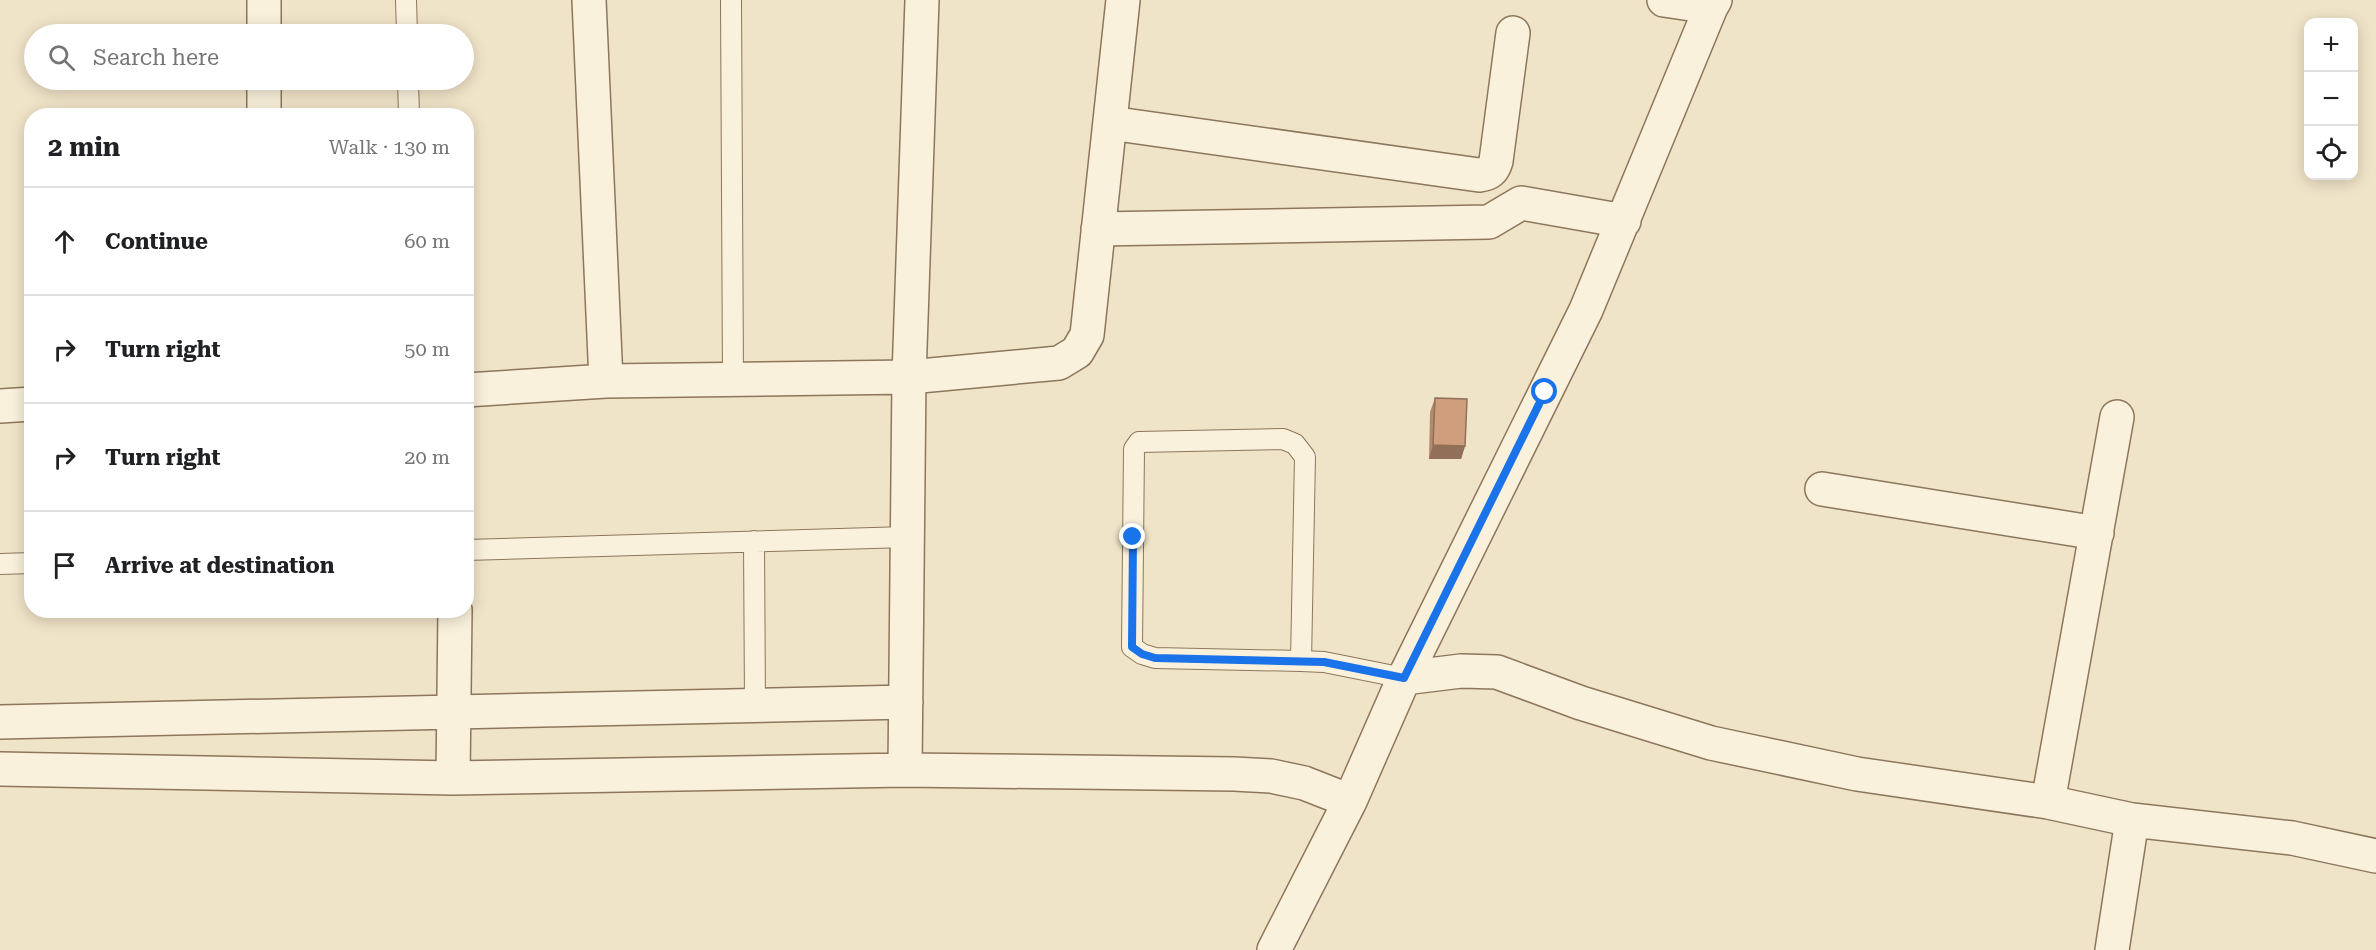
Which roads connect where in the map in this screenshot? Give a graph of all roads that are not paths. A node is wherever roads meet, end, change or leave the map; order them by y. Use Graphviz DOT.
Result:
graph roads {
  1 [pos="264,0"];
  2 [pos="406,0"];
  3 [pos="589,0"];
  4 [pos="731,0"];
  5 [pos="922,0"];
  6 [pos="1123,0"];
  7 [pos="1664,0"];
  8 [pos="1713,3"];
  9 [pos="264,24"];
  10 [pos="407,24"];
  11 [pos="1514,33"];
  12 [pos="264,90"];
  13 [pos="408,90"];
  14 [pos="264,108"];
  15 [pos="409,108"];
  16 [pos="1110,123"];
  17 [pos="1487,174"];
  18 [pos="1521,203"];
  19 [pos="1624,221"];
  20 [pos="1098,229"];
  21 [pos="909,376"];
  22 [pos="733,379"];
  23 [pos="606,381"];
  24 [pos="474,389"];
  25 [pos="24,404"];
  26 [pos="0,406"];
  27 [pos="2117,417"];
  28 [pos="1822,489"];
  29 [pos="2097,533"];
  30 [pos="907,537"];
  31 [pos="754,541"];
  32 [pos="474,550"];
  33 [pos="24,563"];
  34 [pos="0,564"];
  35 [pos="455,618"];
  36 [pos="1300,662"];
  37 [pos="1404,678"];
  38 [pos="906,702"];
  39 [pos="755,705"];
  40 [pos="455,710"];
  41 [pos="0,722"];
  42 [pos="0,769"];
  43 [pos="905,770"];
  44 [pos="453,778"];
  45 [pos="1350,801"];
  46 [pos="2048,802"];
  47 [pos="2132,820"];
  48 [pos="2376,856"];
  49 [pos="1274,950"];
  50 [pos="2112,950"];
  1 -- 9 [label="street"];
  2 -- 10 [label="lane"];
  3 -- 23 [label="street"];
  4 -- 22 [label="lane"];
  5 -- 21 [label="street"];
  6 -- 16 [label="street"];
  7 -- 8 [label="street"];
  8 -- 19 [label="street"];
  11 -- 17 [label="street"];
  12 -- 14 [label="street"];
  13 -- 15 [label="lane"];
  16 -- 17 [label="street"];
  16 -- 20 [label="street"];
  17 -- 18 [label="street"];
  18 -- 19 [label="street"];
  18 -- 20 [label="street"];
  19 -- 37 [label="street"];
  20 -- 21 [label="street"];
  21 -- 22 [label="street"];
  21 -- 30 [label="street"];
  22 -- 23 [label="street"];
  23 -- 24 [label="street"];
  25 -- 26 [label="street"];
  27 -- 29 [label="street"];
  28 -- 29 [label="street"];
  29 -- 46 [label="street"];
  30 -- 31 [label="lane"];
  30 -- 38 [label="street"];
  31 -- 32 [label="lane"];
  31 -- 39 [label="lane"];
  33 -- 34 [label="lane"];
  35 -- 40 [label="street"];
  36 -- 36 [label="lane"];
  36 -- 37 [label="lane"];
  37 -- 45 [label="street"];
  37 -- 46 [label="street"];
  38 -- 39 [label="street"];
  38 -- 43 [label="street"];
  39 -- 40 [label="street"];
  40 -- 41 [label="street"];
  40 -- 44 [label="street"];
  42 -- 44 [label="street"];
  43 -- 44 [label="street"];
  43 -- 45 [label="street"];
  45 -- 49 [label="street"];
  46 -- 47 [label="street"];
  47 -- 48 [label="street"];
  47 -- 50 [label="street"];
}
